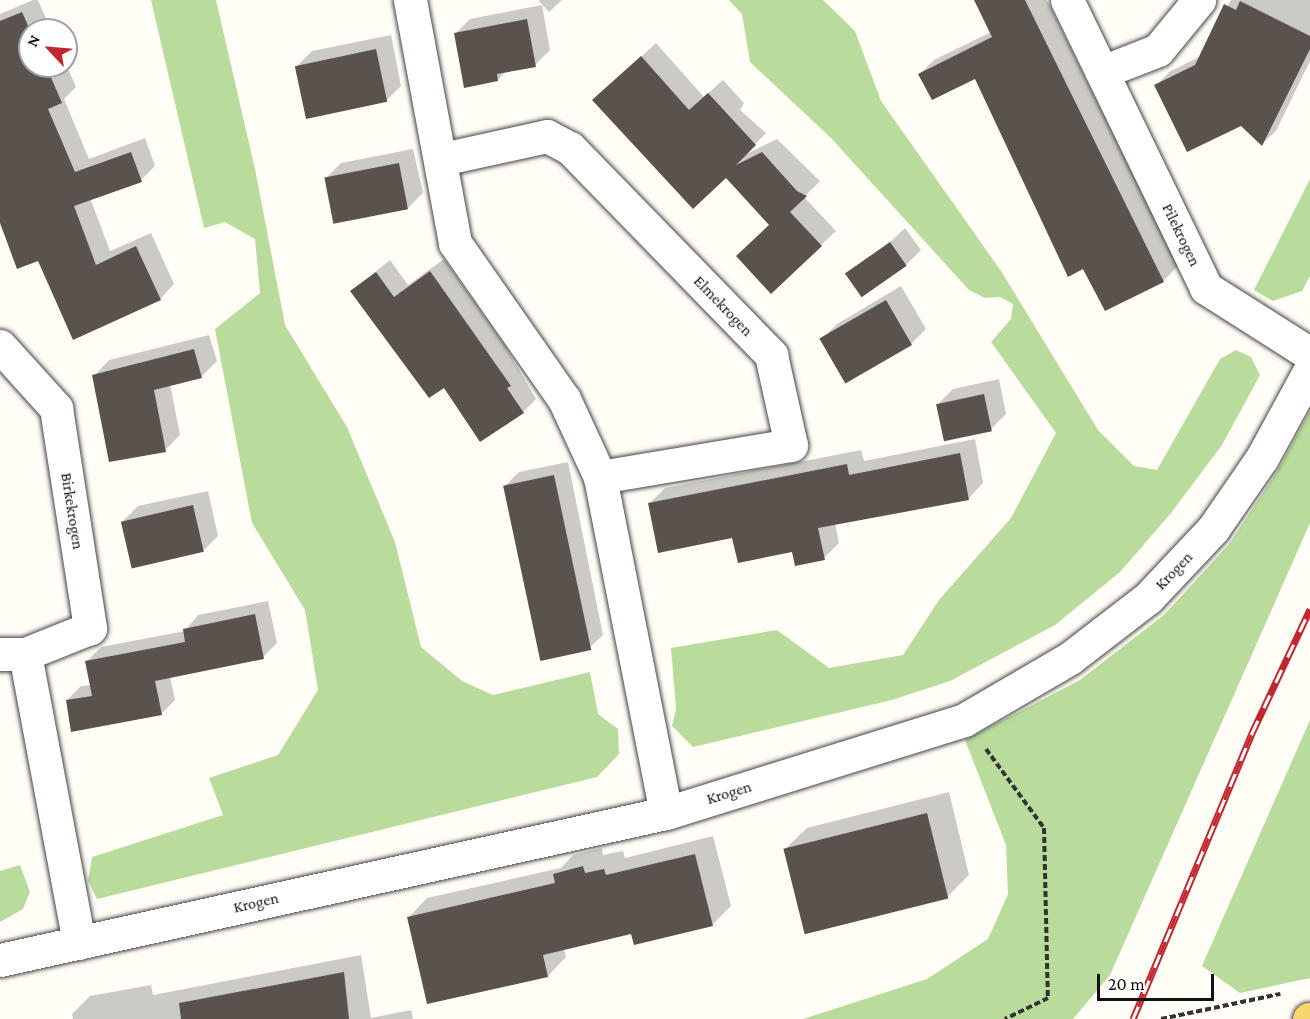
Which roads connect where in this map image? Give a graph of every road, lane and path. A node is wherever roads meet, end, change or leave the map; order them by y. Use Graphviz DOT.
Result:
graph roads {
  1 [pos="410,0"];
  2 [pos="1068,0"];
  3 [pos="1199,0"];
  4 [pos="1102,72"];
  5 [pos="442,159"];
  6 [pos="0,346"];
  7 [pos="1310,354"];
  8 [pos="1310,370"];
  9 [pos="600,477"];
  10 [pos="12,654"];
  11 [pos="964,720"];
  12 [pos="666,813"];
  13 [pos="79,943"];
  14 [pos="0,960"];
  15 [pos="1289,992"];
  16 [pos="1005,1019"];
  17 [pos="1161,1019"];
  1 -- 5 [label="street"];
  2 -- 4 [label="street, Pilekrogen"];
  3 -- 4 [label="street"];
  4 -- 7 [label="street, Pilekrogen"];
  5 -- 9 [label="street"];
  5 -- 9 [label="street, Elmekrogen"];
  6 -- 10 [label="street, Birkekrogen"];
  8 -- 11 [label="street, Krogen"];
  9 -- 12 [label="street"];
  10 -- 13 [label="street, Birkekrogen"];
  11 -- 12 [label="street, Krogen"];
  11 -- 16 [label="path"];
  12 -- 13 [label="street, Krogen"];
  13 -- 14 [label="street, Krogen"];
  15 -- 17 [label="path"];
}
